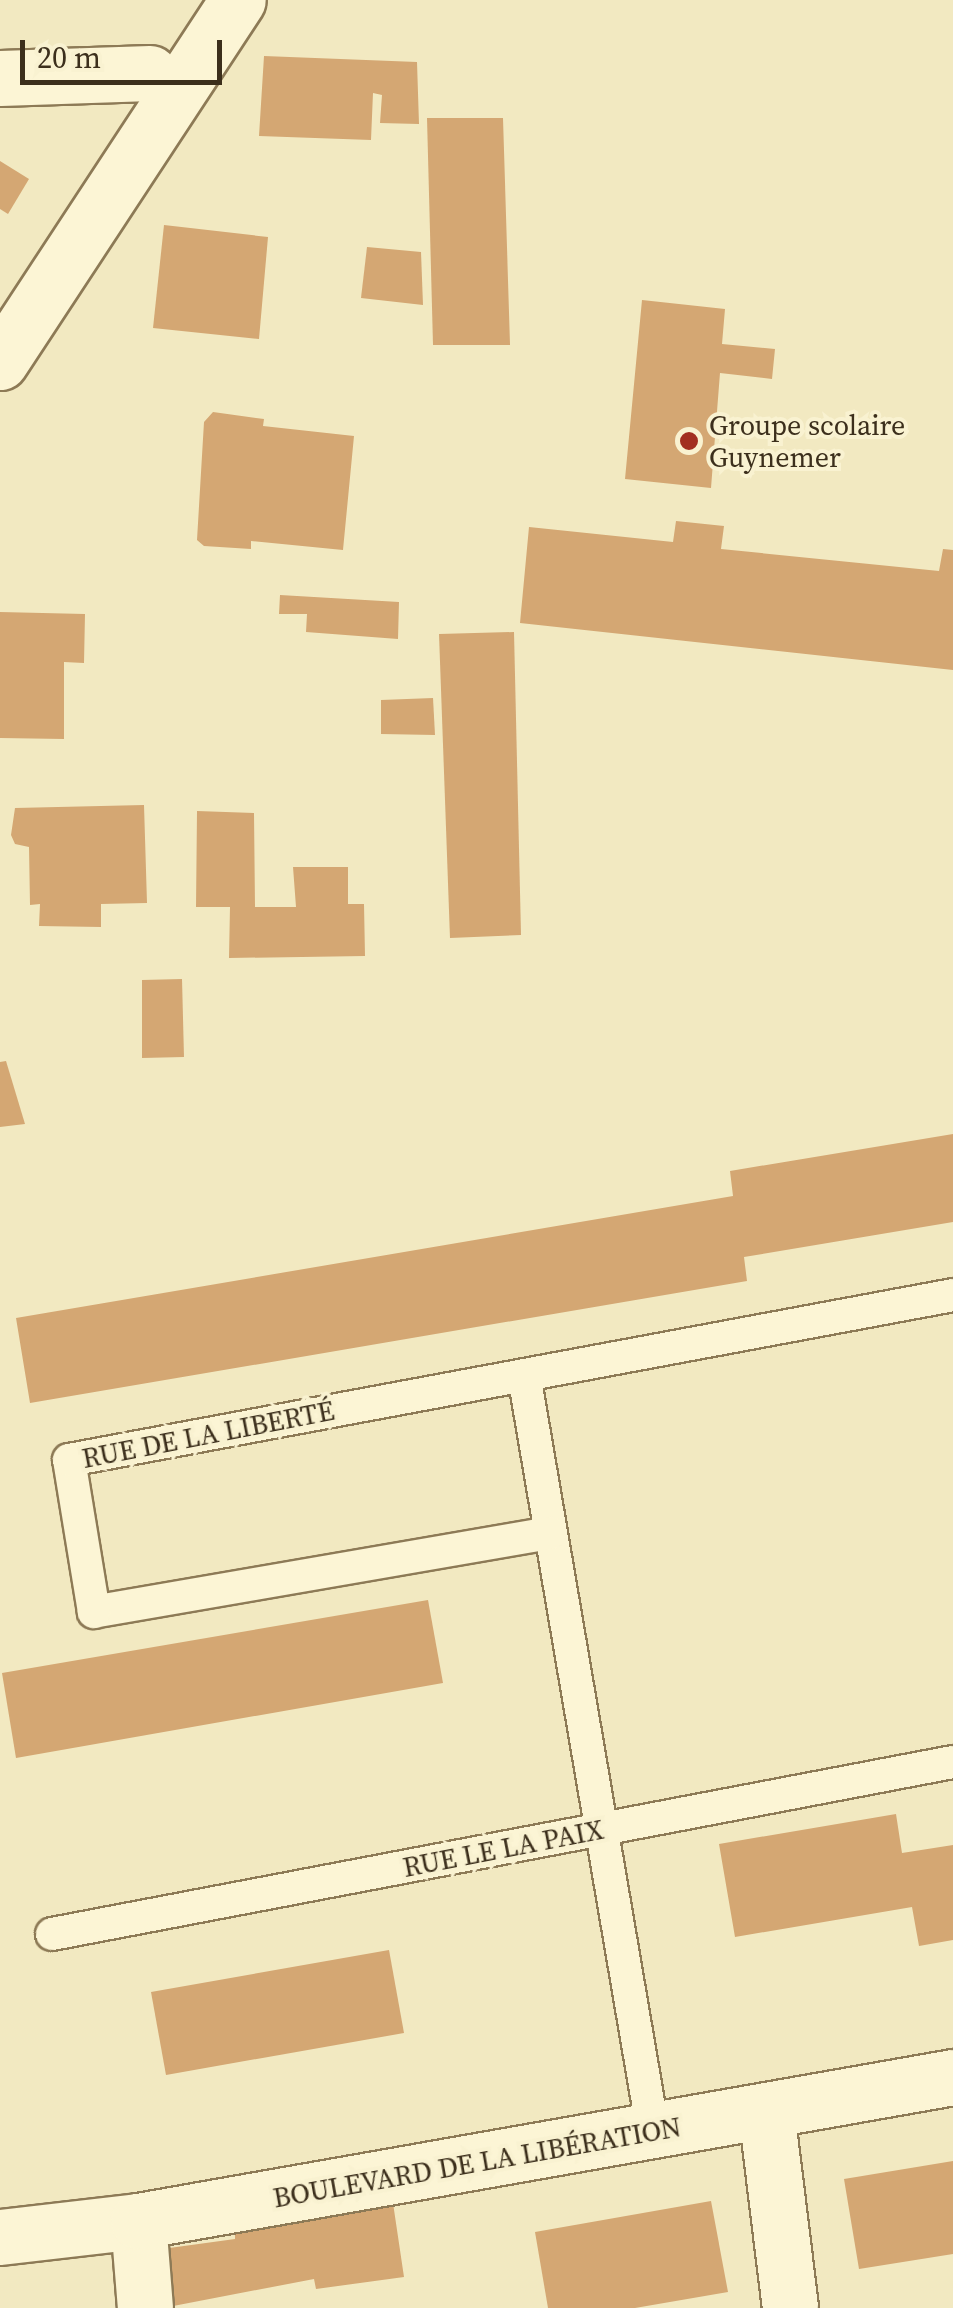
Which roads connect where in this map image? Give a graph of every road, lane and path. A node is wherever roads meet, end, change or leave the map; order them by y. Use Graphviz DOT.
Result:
graph roads {
  1 [pos="238,0"];
  2 [pos="150,73"];
  3 [pos="0,78"];
  4 [pos="0,362"];
  5 [pos="953,1295"];
  6 [pos="524,1375"];
  7 [pos="550,1533"];
  8 [pos="953,1762"];
  9 [pos="601,1829"];
  10 [pos="52,1934"];
  11 [pos="953,2077"];
  12 [pos="766,2112"];
  13 [pos="653,2132"];
  14 [pos="138,2222"];
  15 [pos="0,2238"];
  16 [pos="145,2308"];
  17 [pos="790,2308"];
  1 -- 4 [label="street"];
  2 -- 3 [label="street"];
  5 -- 6 [label="lane, RUE DE LA LIBERTÉ"];
  6 -- 7 [label="lane"];
  6 -- 7 [label="lane, RUE DE LA LIBERTÉ"];
  7 -- 9 [label="lane"];
  8 -- 9 [label="lane, RUE LE LA PAIX"];
  9 -- 10 [label="lane, RUE LE LA PAIX"];
  9 -- 13 [label="lane"];
  11 -- 12 [label="street, BOULEVARD DE LA LIBÉRATION"];
  12 -- 13 [label="street, BOULEVARD DE LA LIBÉRATION"];
  12 -- 17 [label="street"];
  13 -- 14 [label="street, BOULEVARD DE LA LIBÉRATION"];
  14 -- 15 [label="street, BOULEVARD DE LA LIBÉRATION"];
  14 -- 16 [label="street"];
}
